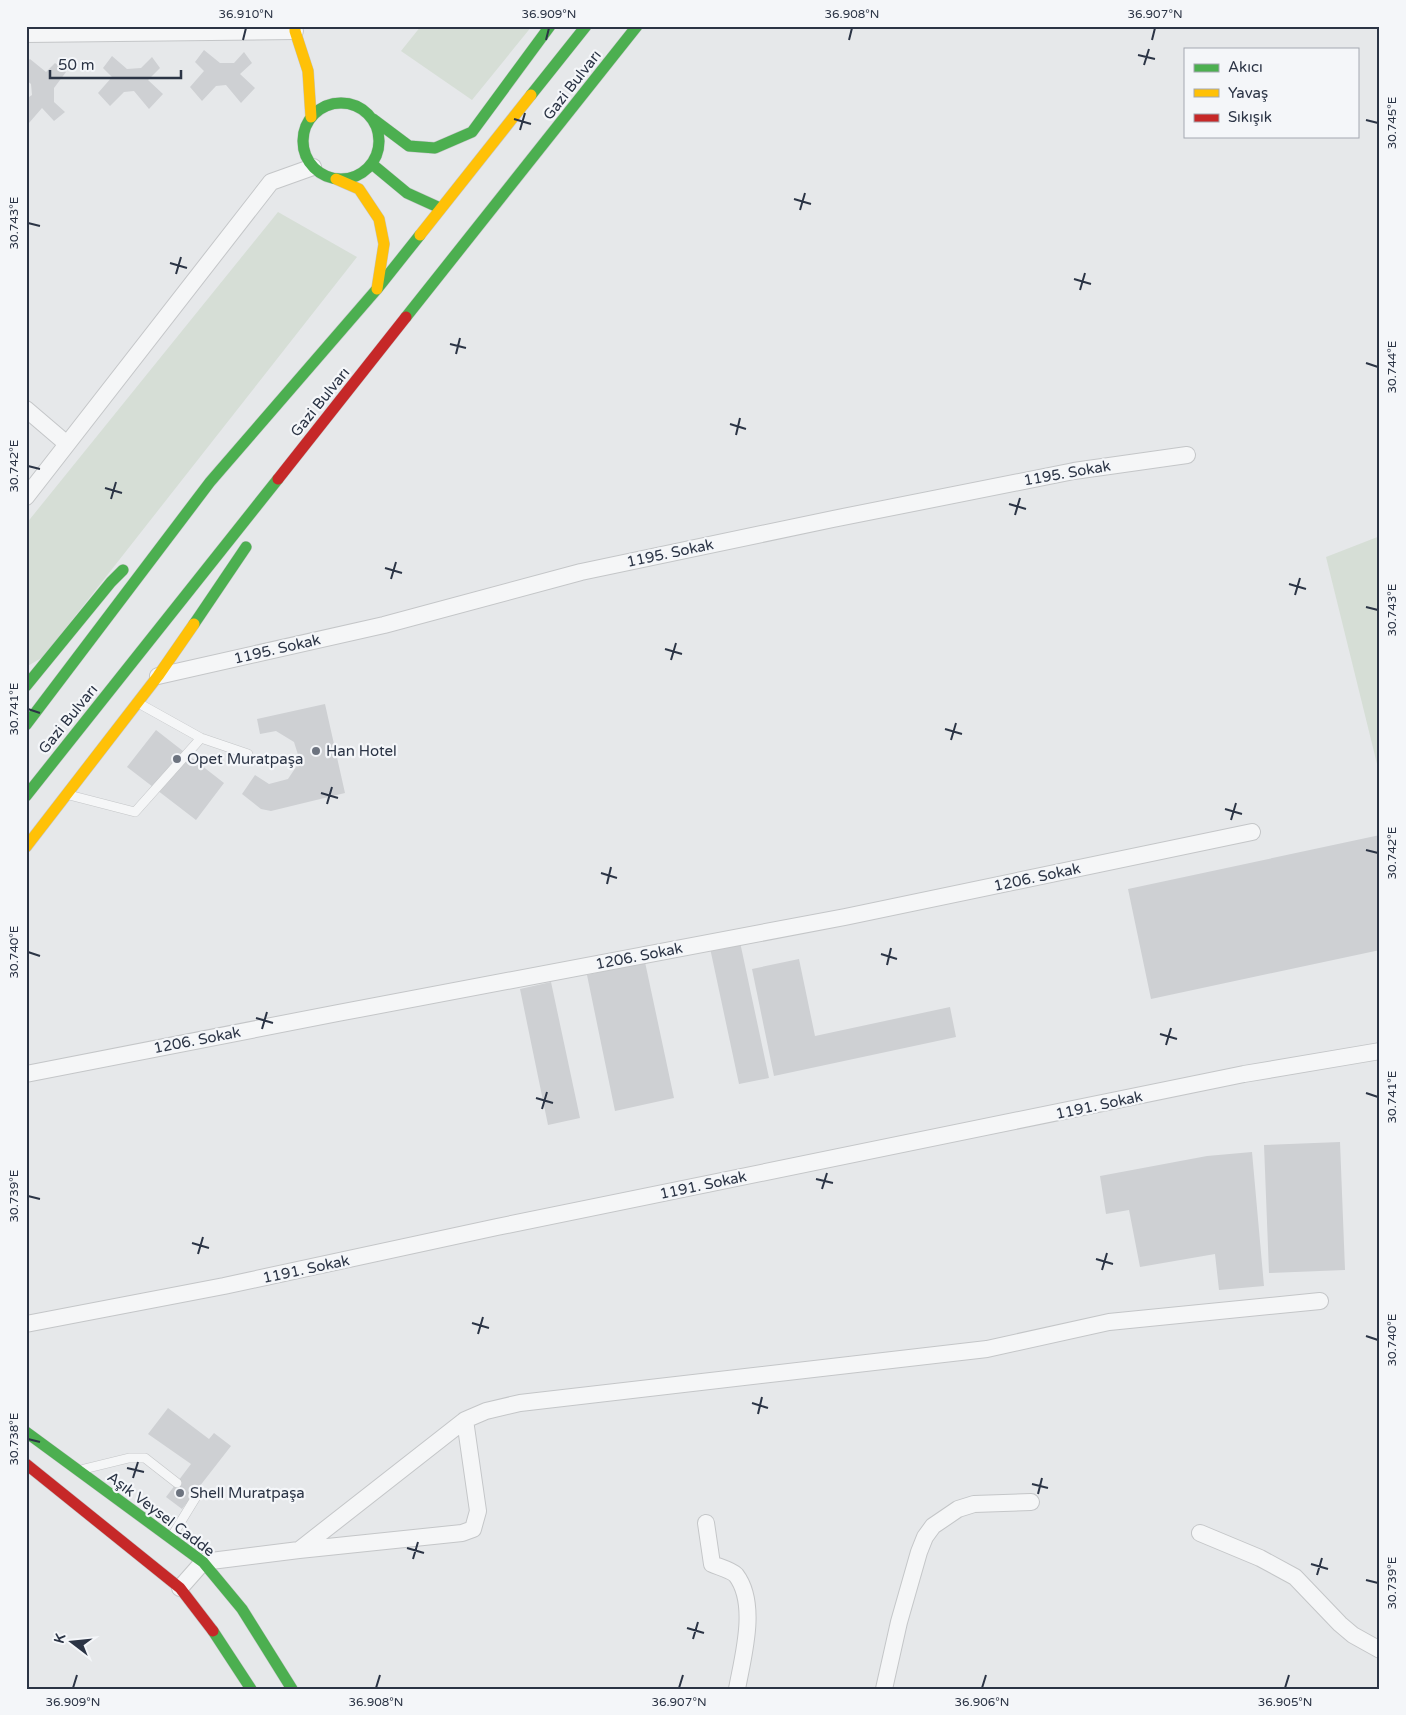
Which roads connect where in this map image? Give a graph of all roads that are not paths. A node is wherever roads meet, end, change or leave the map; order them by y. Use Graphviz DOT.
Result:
graph roads {
  1 [pos="550,26"];
  2 [pos="586,26"];
  3 [pos="637,26"];
  4 [pos="295,29"];
  5 [pos="26,34"];
  6 [pos="308,71"];
  7 [pos="354,105"];
  8 [pos="311,117"];
  9 [pos="373,119"];
  10 [pos="372,164"];
  11 [pos="313,167"];
  12 [pos="336,179"];
  13 [pos="440,208"];
  14 [pos="377,289"];
  15 [pos="364,371"];
  16 [pos="26,409"];
  17 [pos="67,444"];
  18 [pos="1187,455"];
  19 [pos="210,482"];
  20 [pos="286,487"];
  21 [pos="26,497"];
  22 [pos="253,536"];
  23 [pos="150,542"];
  24 [pos="130,562"];
  25 [pos="158,676"];
  26 [pos="26,686"];
  27 [pos="138,702"];
  28 [pos="26,725"];
  29 [pos="201,738"];
  30 [pos="248,754"];
  31 [pos="66,795"];
  32 [pos="26,796"];
  33 [pos="1252,832"];
  34 [pos="26,847"];
  35 [pos="1380,1050"];
  36 [pos="26,1074"];
  37 [pos="1320,1301"];
  38 [pos="26,1324"];
  39 [pos="465,1420"];
  40 [pos="26,1432"];
  41 [pos="26,1464"];
  42 [pos="79,1470"];
  43 [pos="177,1483"];
  44 [pos="193,1495"];
  45 [pos="1030,1502"];
  46 [pos="706,1523"];
  47 [pos="1200,1533"];
  48 [pos="171,1538"];
  49 [pos="299,1550"];
  50 [pos="203,1562"];
  51 [pos="180,1588"];
  52 [pos="1380,1650"];
  53 [pos="251,1689"];
  54 [pos="292,1689"];
  55 [pos="737,1689"];
  56 [pos="884,1689"];
  1 -- 9 [label="main road"];
  2 -- 13 [label="main road, Gazi Bulvarı"];
  3 -- 15 [label="main road, Gazi Bulvarı"];
  4 -- 5 [label="street"];
  4 -- 6 [label="main road"];
  6 -- 7 [label="main road"];
  6 -- 8 [label="main road"];
  7 -- 8 [label="main road"];
  7 -- 9 [label="main road"];
  8 -- 11 [label="main road"];
  9 -- 10 [label="main road"];
  10 -- 12 [label="main road"];
  10 -- 13 [label="main road"];
  11 -- 12 [label="main road"];
  11 -- 17 [label="street"];
  12 -- 14 [label="main road"];
  13 -- 14 [label="main road, Gazi Bulvarı"];
  14 -- 19 [label="main road, Gazi Bulvarı"];
  15 -- 20 [label="main road"];
  15 -- 32 [label="main road, Gazi Bulvarı"];
  16 -- 17 [label="street"];
  17 -- 21 [label="street"];
  18 -- 25 [label="street, 1195. Sokak"];
  19 -- 23 [label="main road"];
  19 -- 28 [label="main road, Gazi Bulvarı"];
  22 -- 25 [label="main road"];
  24 -- 26 [label="main road"];
  25 -- 27 [label="main road"];
  27 -- 29 [label="lane"];
  27 -- 31 [label="main road"];
  29 -- 30 [label="lane"];
  29 -- 31 [label="lane"];
  31 -- 34 [label="main road"];
  33 -- 36 [label="street, 1206. Sokak"];
  35 -- 38 [label="street, 1191. Sokak"];
  37 -- 39 [label="street"];
  39 -- 49 [label="street"];
  39 -- 49 [label="street"];
  40 -- 42 [label="main road, Aşık Veysel Cadde"];
  41 -- 51 [label="main road"];
  42 -- 43 [label="lane"];
  42 -- 48 [label="main road, Aşık Veysel Cadde"];
  44 -- 48 [label="lane"];
  45 -- 56 [label="street"];
  46 -- 55 [label="street"];
  47 -- 52 [label="street"];
  48 -- 50 [label="main road, Aşık Veysel Cadde"];
  49 -- 50 [label="street"];
  50 -- 51 [label="street"];
  50 -- 54 [label="main road, Aşık Veysel Cadde"];
  51 -- 53 [label="main road"];
}
